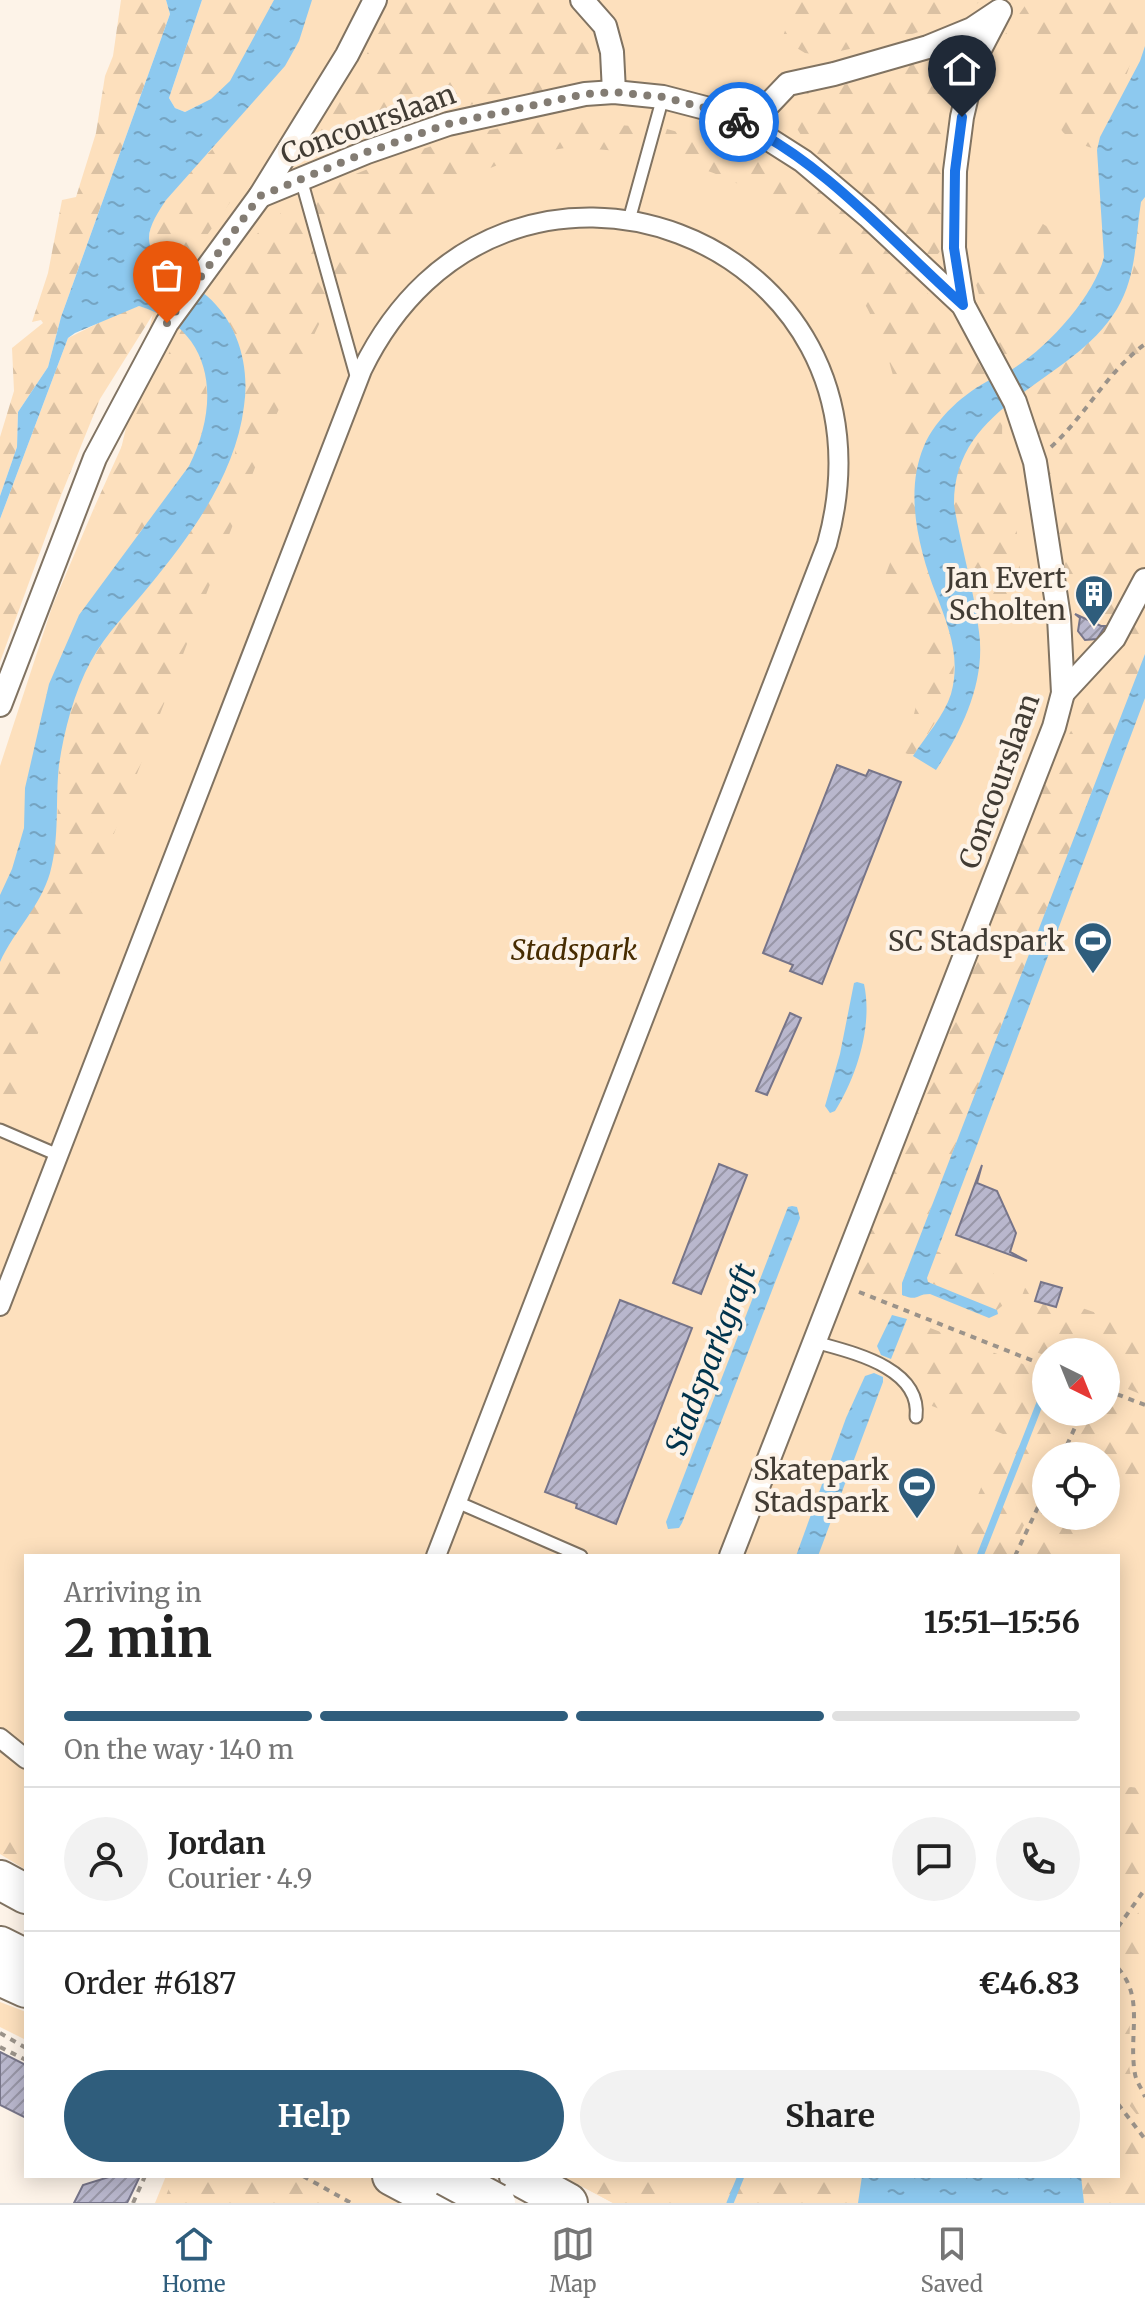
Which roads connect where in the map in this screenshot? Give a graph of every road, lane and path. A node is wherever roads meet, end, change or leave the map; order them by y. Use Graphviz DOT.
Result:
graph roads {
  1 [pos="375,0"];
  2 [pos="582,0"];
  3 [pos="1005,5"];
  4 [pos="614,92"];
  5 [pos="663,97"];
  6 [pos="748,126"];
  7 [pos="301,179"];
  8 [pos="260,196"];
  9 [pos="629,220"];
  10 [pos="963,305"];
  11 [pos="1145,344"];
  12 [pos="357,381"];
  13 [pos="1035,462"];
  14 [pos="1145,580"];
  15 [pos="1063,693"];
  16 [pos="1,698"];
  17 [pos="0,1130"];
  18 [pos="58,1155"];
  19 [pos="837,1283"];
  20 [pos="0,1306"];
  21 [pos="815,1342"];
  22 [pos="1032,1360"];
  23 [pos="1120,1395"];
  24 [pos="1145,1405"];
  25 [pos="916,1417"];
  26 [pos="457,1502"];
  27 [pos="1032,1520"];
  28 [pos="437,1554"];
  29 [pos="576,1554"];
  30 [pos="732,1554"];
  31 [pos="1016,1554"];
  32 [pos="0,1738"];
  33 [pos="24,1757"];
  34 [pos="0,1880"];
  35 [pos="1145,1889"];
  36 [pos="24,1893"];
  37 [pos="0,1910"];
  38 [pos="24,1922"];
  39 [pos="1120,1924"];
  40 [pos="0,1946"];
  41 [pos="24,1958"];
  42 [pos="1120,1969"];
  43 [pos="0,1976"];
  44 [pos="24,1987"];
  45 [pos="0,1996"];
  46 [pos="24,2003"];
  47 [pos="0,2033"];
  48 [pos="0,2047"];
  49 [pos="24,2047"];
  50 [pos="24,2059"];
  51 [pos="1145,2097"];
  52 [pos="1120,2107"];
  53 [pos="1145,2139"];
  54 [pos="144,2178"];
  55 [pos="307,2178"];
  56 [pos="490,2178"];
  57 [pos="425,2187"];
  58 [pos="133,2203"];
  59 [pos="351,2203"];
  60 [pos="481,2203"];
  61 [pos="496,2203"];
  1 -- 8 [label="street"];
  2 -- 4 [label="street"];
  3 -- 6 [label="street"];
  3 -- 10 [label="street"];
  4 -- 5 [label="street, Concourslaan"];
  4 -- 7 [label="street, Concourslaan"];
  5 -- 6 [label="street, Concourslaan"];
  5 -- 9 [label="lane"];
  6 -- 10 [label="street, Concourslaan"];
  7 -- 8 [label="street, Concourslaan"];
  7 -- 12 [label="lane"];
  8 -- 16 [label="street, Concourslaan"];
  9 -- 12 [label="street"];
  9 -- 26 [label="street"];
  10 -- 13 [label="street, Concourslaan"];
  11 -- 13 [label="path"];
  12 -- 18 [label="street"];
  13 -- 15 [label="street, Concourslaan"];
  14 -- 15 [label="street"];
  15 -- 19 [label="street, Concourslaan"];
  17 -- 18 [label="lane"];
  18 -- 20 [label="street"];
  19 -- 21 [label="street, Concourslaan"];
  19 -- 22 [label="path"];
  21 -- 25 [label="lane"];
  21 -- 30 [label="street, Concourslaan"];
  23 -- 24 [label="path"];
  26 -- 28 [label="street"];
  26 -- 29 [label="lane"];
  27 -- 31 [label="path"];
  32 -- 33 [label="street"];
  34 -- 36 [label="highway"];
  35 -- 39 [label="path"];
  37 -- 38 [label="highway"];
  40 -- 41 [label="highway"];
  42 -- 51 [label="path"];
  43 -- 44 [label="highway"];
  45 -- 46 [label="highway"];
  47 -- 49 [label="path"];
  48 -- 50 [label="path"];
  52 -- 53 [label="path"];
  54 -- 58 [label="path"];
  55 -- 59 [label="path"];
  56 -- 60 [label="street"];
  57 -- 61 [label="highway, bridge"];
}
